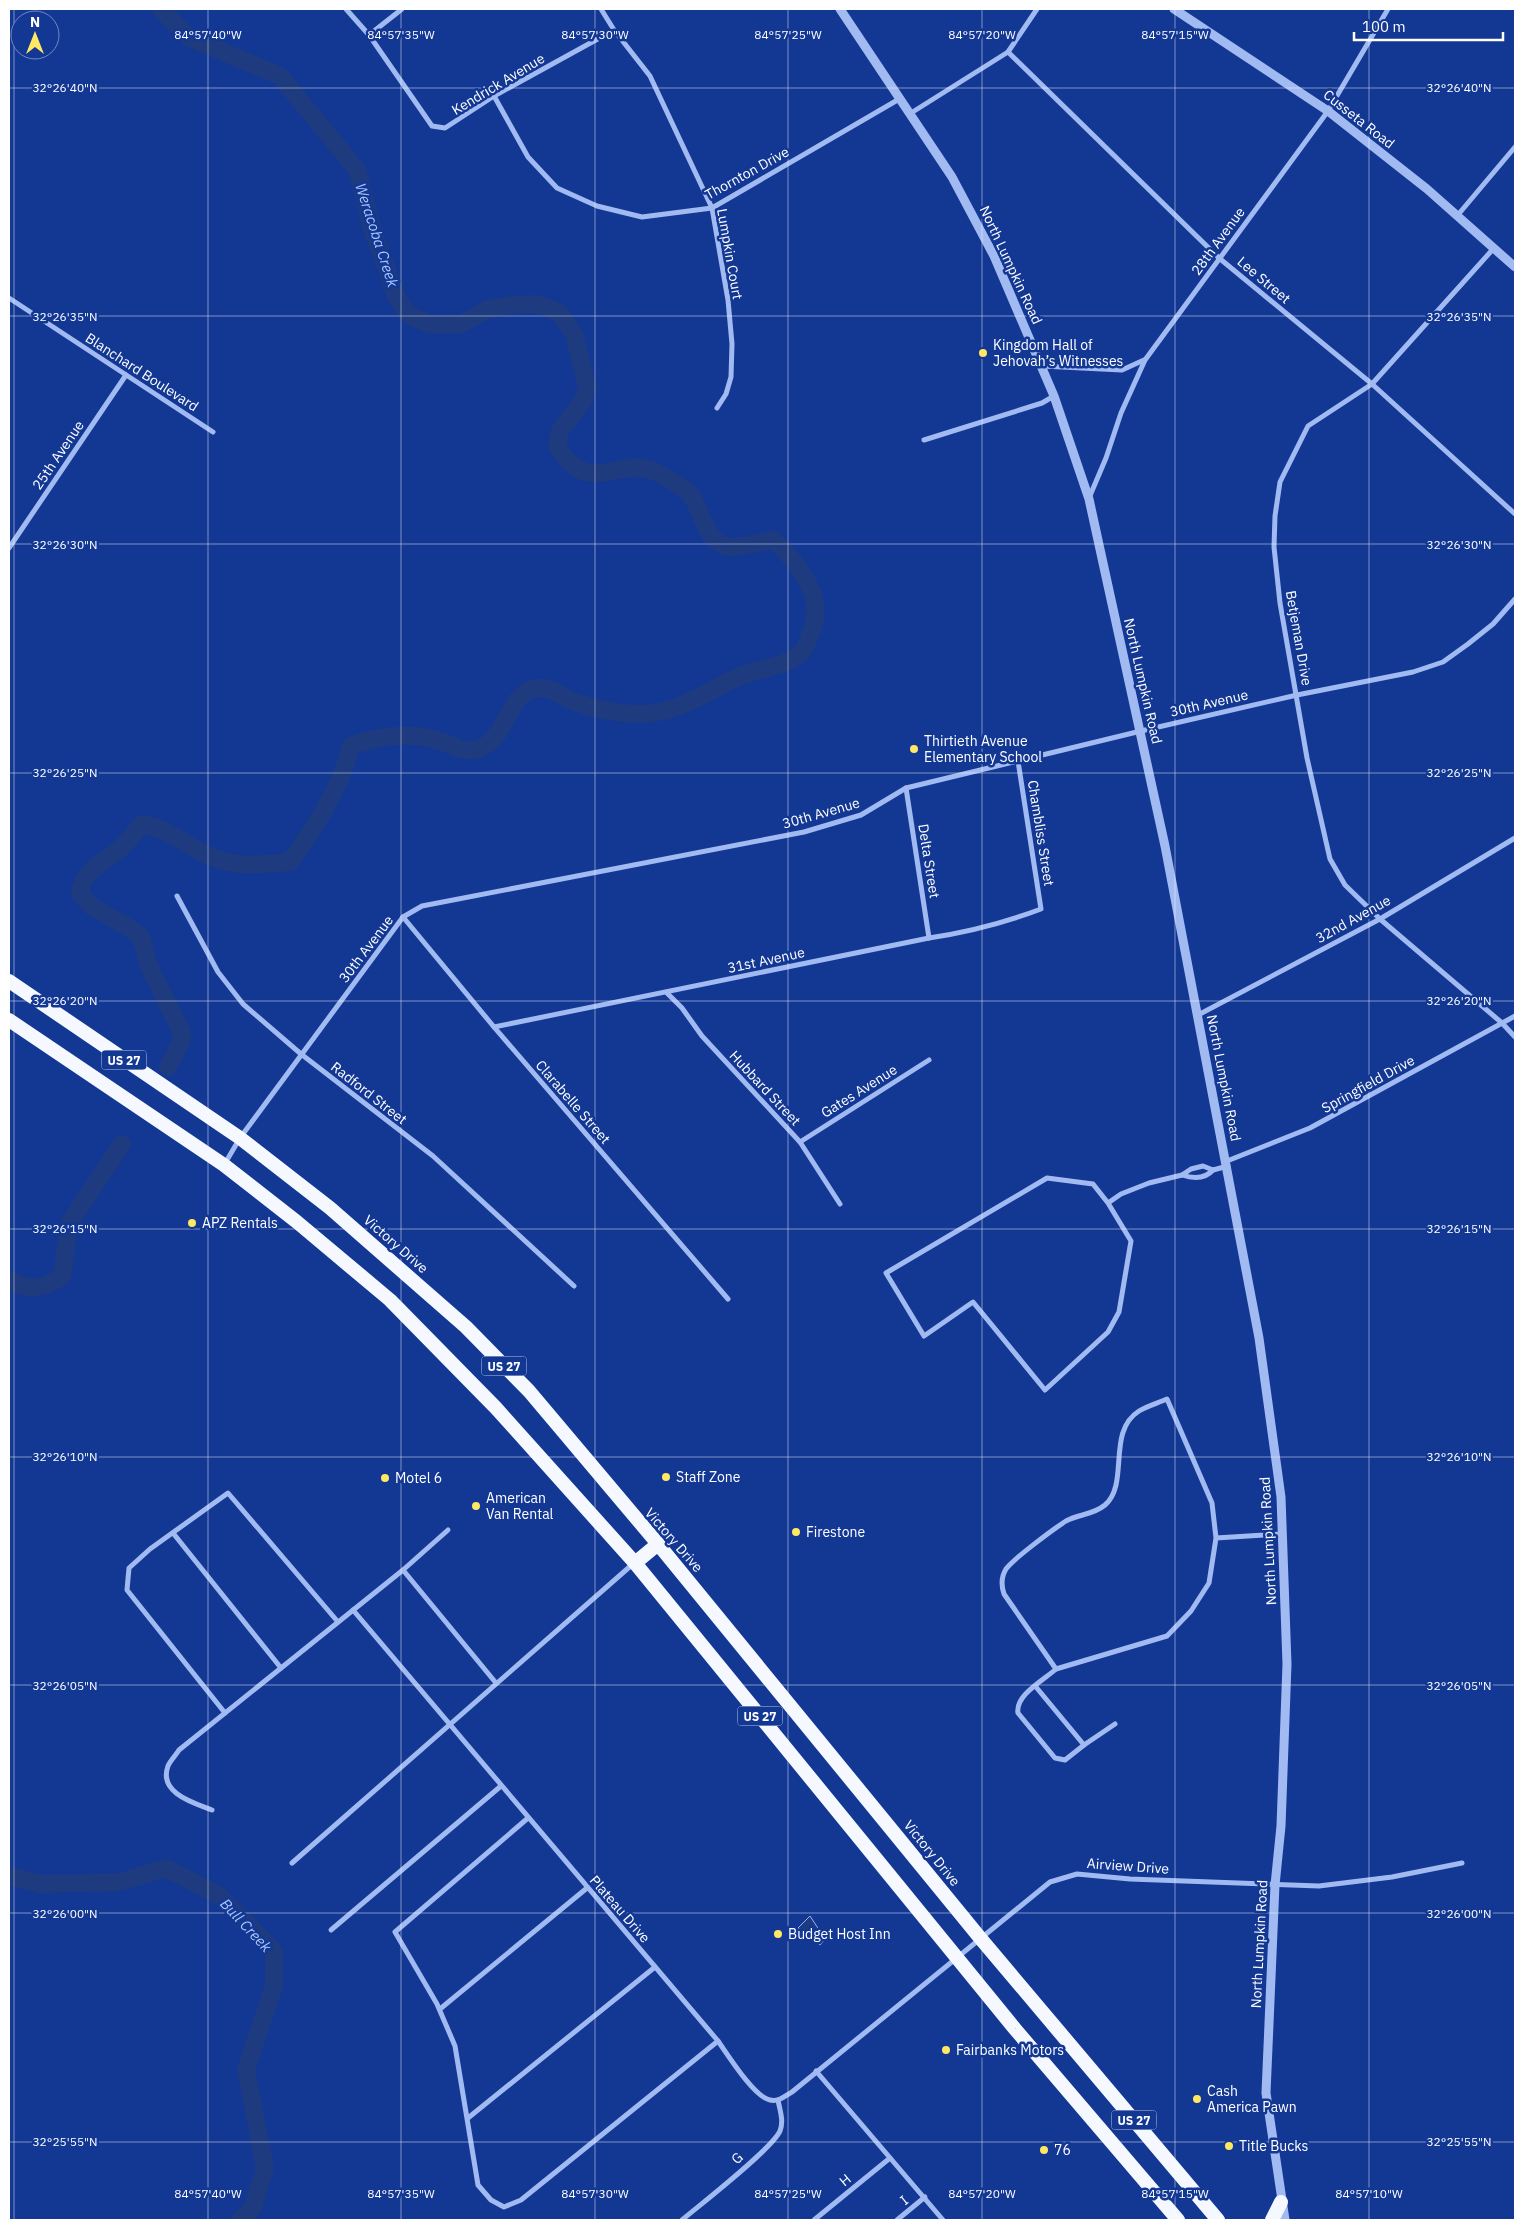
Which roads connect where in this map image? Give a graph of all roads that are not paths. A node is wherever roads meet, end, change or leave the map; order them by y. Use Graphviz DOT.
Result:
graph roads {
  1 [pos="346,9"];
  2 [pos="402,9"];
  3 [pos="602,9"];
  4 [pos="840,9"];
  5 [pos="1037,9"];
  6 [pos="1174,9"];
  7 [pos="1388,9"];
  8 [pos="614,30"];
  9 [pos="369,35"];
  10 [pos="1008,52"];
  11 [pos="494,96"];
  12 [pos="901,98"];
  13 [pos="1328,111"];
  14 [pos="911,113"];
  15 [pos="1515,147"];
  16 [pos="712,208"];
  17 [pos="1457,216"];
  18 [pos="1494,248"];
  19 [pos="1219,258"];
  20 [pos="1515,267"];
  21 [pos="9,298"];
  22 [pos="1145,360"];
  23 [pos="1042,366"];
  24 [pos="126,375"];
  25 [pos="1372,384"];
  26 [pos="1054,396"];
  27 [pos="717,408"];
  28 [pos="213,432"];
  29 [pos="924,440"];
  30 [pos="1089,499"];
  31 [pos="1515,514"];
  32 [pos="9,548"];
  33 [pos="1515,599"];
  34 [pos="1297,695"];
  35 [pos="1141,731"];
  36 [pos="1018,761"];
  37 [pos="906,788"];
  38 [pos="1515,838"];
  39 [pos="177,896"];
  40 [pos="1042,909"];
  41 [pos="403,917"];
  42 [pos="1380,918"];
  43 [pos="930,938"];
  44 [pos="9,981"];
  45 [pos="667,993"];
  46 [pos="1198,1015"];
  47 [pos="1515,1016"];
  48 [pos="9,1020"];
  49 [pos="1502,1023"];
  50 [pos="494,1027"];
  51 [pos="1515,1037"];
  52 [pos="301,1054"];
  53 [pos="929,1060"];
  54 [pos="240,1138"];
  55 [pos="800,1142"];
  56 [pos="1227,1164"];
  57 [pos="224,1165"];
  58 [pos="1213,1170"];
  59 [pos="1182,1175"];
  60 [pos="1108,1203"];
  61 [pos="840,1204"];
  62 [pos="574,1286"];
  63 [pos="728,1299"];
  64 [pos="448,1530"];
  65 [pos="172,1533"];
  66 [pos="1282,1534"];
  67 [pos="1216,1538"];
  68 [pos="658,1544"];
  69 [pos="635,1563"];
  70 [pos="403,1570"];
  71 [pos="353,1610"];
  72 [pos="338,1622"];
  73 [pos="281,1668"];
  74 [pos="1056,1669"];
  75 [pos="496,1683"];
  76 [pos="1036,1686"];
  77 [pos="224,1714"];
  78 [pos="449,1724"];
  79 [pos="1115,1724"];
  80 [pos="1084,1745"];
  81 [pos="501,1786"];
  82 [pos="212,1810"];
  83 [pos="528,1818"];
  84 [pos="292,1863"];
  85 [pos="1462,1863"];
  86 [pos="1275,1885"];
  87 [pos="588,1888"];
  88 [pos="331,1930"];
  89 [pos="981,1938"];
  90 [pos="957,1958"];
  91 [pos="655,1967"];
  92 [pos="440,2009"];
  93 [pos="718,2041"];
  94 [pos="816,2071"];
  95 [pos="778,2100"];
  96 [pos="468,2118"];
  97 [pos="890,2158"];
  98 [pos="925,2198"];
  99 [pos="1281,2202"];
  100 [pos="682,2220"];
  101 [pos="814,2220"];
  102 [pos="897,2220"];
  103 [pos="943,2220"];
  104 [pos="1178,2220"];
  105 [pos="1218,2220"];
  106 [pos="1272,2220"];
  107 [pos="1284,2220"];
  1 -- 9 [label="street"];
  2 -- 9 [label="street"];
  3 -- 8 [label="street, Lumpkin Court"];
  4 -- 12 [label="street, North Lumpkin Road"];
  5 -- 10 [label="street"];
  6 -- 13 [label="street, Cusseta Road"];
  7 -- 13 [label="street, 28th Avenue"];
  8 -- 11 [label="street, Kendrick Avenue"];
  8 -- 16 [label="street, Lumpkin Court"];
  9 -- 11 [label="street, Kendrick Avenue"];
  10 -- 14 [label="street"];
  10 -- 19 [label="street, Lee Street"];
  11 -- 16 [label="street, Thornton Drive"];
  12 -- 14 [label="street, North Lumpkin Road"];
  12 -- 16 [label="street, Thornton Drive"];
  13 -- 17 [label="street, Cusseta Road"];
  13 -- 19 [label="street, 28th Avenue"];
  14 -- 23 [label="street, North Lumpkin Road"];
  15 -- 17 [label="street"];
  16 -- 27 [label="street, Lumpkin Court"];
  17 -- 18 [label="street, Cusseta Road"];
  18 -- 20 [label="street, Cusseta Road"];
  18 -- 25 [label="street, Betjeman Drive"];
  19 -- 22 [label="street, 28th Avenue"];
  19 -- 25 [label="street, Lee Street"];
  21 -- 24 [label="street, Blanchard Boulevard"];
  22 -- 23 [label="street"];
  22 -- 30 [label="street, 28th Avenue"];
  23 -- 26 [label="street, North Lumpkin Road"];
  24 -- 28 [label="street, Blanchard Boulevard"];
  24 -- 32 [label="street, 25th Avenue"];
  25 -- 31 [label="street, Lee Street"];
  25 -- 34 [label="street, Betjeman Drive"];
  26 -- 29 [label="street"];
  26 -- 30 [label="street, North Lumpkin Road"];
  30 -- 35 [label="street, North Lumpkin Road"];
  33 -- 34 [label="street, 30th Avenue"];
  34 -- 35 [label="street, 30th Avenue"];
  34 -- 42 [label="street, Betjeman Drive"];
  35 -- 36 [label="street, 30th Avenue"];
  35 -- 46 [label="street, North Lumpkin Road"];
  36 -- 37 [label="street, 30th Avenue"];
  36 -- 40 [label="street, Chambliss Street"];
  37 -- 41 [label="street, 30th Avenue"];
  37 -- 43 [label="street, Delta Street"];
  38 -- 42 [label="street, 32nd Avenue"];
  39 -- 52 [label="street, Radford Street"];
  40 -- 43 [label="street, 31st Avenue"];
  41 -- 50 [label="street, Clarabelle Street"];
  41 -- 52 [label="street, 30th Avenue"];
  42 -- 46 [label="street, 32nd Avenue"];
  42 -- 49 [label="street, Betjeman Drive"];
  43 -- 45 [label="street, 31st Avenue"];
  44 -- 54 [label="highway, Victory Drive / US 27"];
  45 -- 50 [label="street, 31st Avenue"];
  45 -- 55 [label="street, Hubbard Street"];
  46 -- 56 [label="street, North Lumpkin Road"];
  47 -- 49 [label="street, Springfield Drive"];
  48 -- 57 [label="highway, US 27"];
  49 -- 51 [label="street, Betjeman Drive"];
  49 -- 56 [label="street, Springfield Drive"];
  50 -- 63 [label="street, Clarabelle Street"];
  52 -- 54 [label="street, 30th Avenue"];
  52 -- 62 [label="street, Radford Street"];
  53 -- 55 [label="street, Gates Avenue"];
  54 -- 57 [label="street, 30th Avenue"];
  54 -- 68 [label="highway, Victory Drive / US 27"];
  55 -- 61 [label="street, Hubbard Street"];
  56 -- 58 [label="street, Springfield Drive"];
  56 -- 66 [label="street, North Lumpkin Road"];
  57 -- 69 [label="highway, US 27"];
  58 -- 59 [label="street"];
  58 -- 59 [label="street"];
  59 -- 60 [label="street"];
  60 -- 60 [label="street"];
  64 -- 70 [label="street"];
  65 -- 72 [label="street"];
  65 -- 73 [label="street"];
  65 -- 77 [label="street"];
  66 -- 67 [label="street"];
  66 -- 86 [label="street, North Lumpkin Road"];
  67 -- 74 [label="street"];
  67 -- 74 [label="street"];
  68 -- 69 [label="highway"];
  68 -- 89 [label="highway, Victory Drive / US 27"];
  69 -- 75 [label="street"];
  69 -- 90 [label="highway, US 27"];
  70 -- 71 [label="street"];
  70 -- 75 [label="street"];
  71 -- 72 [label="street"];
  71 -- 78 [label="street, Plateau Drive"];
  72 -- 73 [label="street"];
  73 -- 77 [label="street"];
  74 -- 76 [label="street"];
  75 -- 78 [label="street"];
  76 -- 80 [label="street"];
  76 -- 80 [label="street"];
  77 -- 82 [label="street"];
  78 -- 81 [label="street, Plateau Drive"];
  78 -- 84 [label="street"];
  79 -- 80 [label="street"];
  81 -- 83 [label="street, Plateau Drive"];
  81 -- 88 [label="street"];
  83 -- 87 [label="street, Plateau Drive"];
  83 -- 92 [label="street"];
  85 -- 86 [label="street, Airview Drive"];
  86 -- 89 [label="street, Airview Drive"];
  86 -- 99 [label="street, North Lumpkin Road"];
  87 -- 91 [label="street, Plateau Drive"];
  87 -- 92 [label="street"];
  89 -- 90 [label="street, Airview Drive"];
  89 -- 105 [label="highway, Victory Drive / US 27"];
  90 -- 94 [label="street, Airview Drive"];
  90 -- 104 [label="highway, US 27"];
  91 -- 93 [label="street, Plateau Drive"];
  91 -- 96 [label="street"];
  92 -- 96 [label="street"];
  93 -- 95 [label="street, Plateau Drive"];
  93 -- 96 [label="street"];
  94 -- 95 [label="street, Airview Drive"];
  94 -- 97 [label="street"];
  95 -- 100 [label="street, G"];
  97 -- 98 [label="street"];
  97 -- 101 [label="street, H"];
  98 -- 102 [label="street, I"];
  98 -- 103 [label="street"];
  99 -- 106 [label="highway"];
  99 -- 107 [label="street, North Lumpkin Road"];
}
